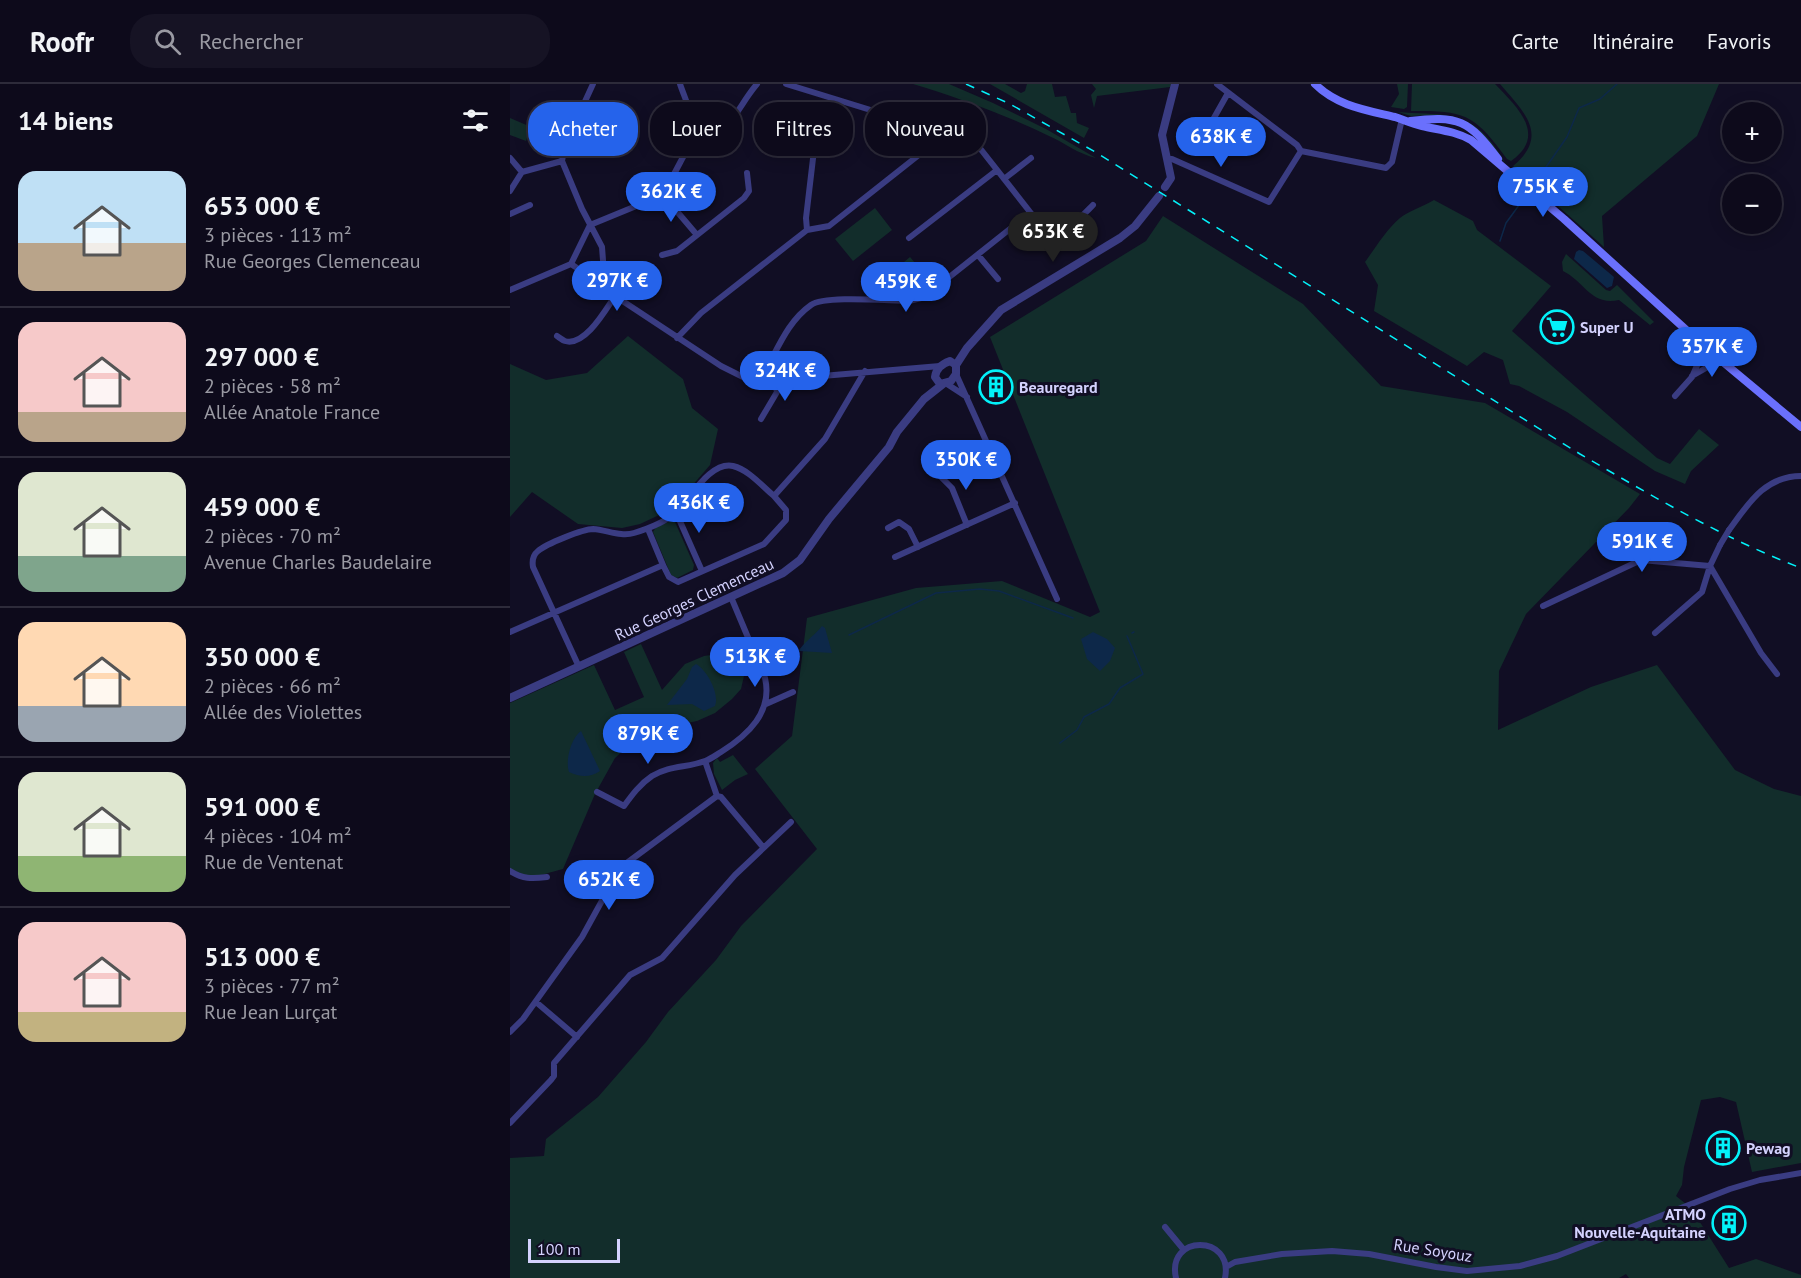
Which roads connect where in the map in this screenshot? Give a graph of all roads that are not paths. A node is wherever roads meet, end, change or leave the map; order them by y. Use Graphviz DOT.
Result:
graph roads {
  1 [pos="593,84"];
  2 [pos="680,84"];
  3 [pos="757,84"];
  4 [pos="1175,84"];
  5 [pos="1217,84"];
  6 [pos="1315,84"];
  7 [pos="788,85"];
  8 [pos="1228,93"];
  9 [pos="831,98"];
  10 [pos="585,102"];
  11 [pos="685,102"];
  12 [pos="830,102"];
  13 [pos="742,106"];
  14 [pos="865,108"];
  15 [pos="1438,117"];
  16 [pos="1450,119"];
  17 [pos="1406,120"];
  18 [pos="1435,128"];
  19 [pos="1447,130"];
  20 [pos="1219,138"];
  21 [pos="1301,151"];
  22 [pos="563,156"];
  23 [pos="684,156"];
  24 [pos="813,156"];
  25 [pos="918,156"];
  26 [pos="986,156"];
  27 [pos="510,158"];
  28 [pos="1031,158"];
  29 [pos="1167,159"];
  30 [pos="562,161"];
  31 [pos="1504,167"];
  32 [pos="997,170"];
  33 [pos="522,172"];
  34 [pos="747,173"];
  35 [pos="1004,179"];
  36 [pos="1165,187"];
  37 [pos="510,191"];
  38 [pos="663,195"];
  39 [pos="1159,196"];
  40 [pos="1093,205"];
  41 [pos="530,206"];
  42 [pos="1030,213"];
  43 [pos="510,214"];
  44 [pos="590,225"];
  45 [pos="807,230"];
  46 [pos="1051,230"];
  47 [pos="697,236"];
  48 [pos="909,238"];
  49 [pos="1040,246"];
  50 [pos="662,255"];
  51 [pos="978,255"];
  52 [pos="571,264"];
  53 [pos="998,279"];
  54 [pos="605,287"];
  55 [pos="510,290"];
  56 [pos="615,296"];
  57 [pos="557,336"];
  58 [pos="677,338"];
  59 [pos="1705,347"];
  60 [pos="1720,360"];
  61 [pos="940,366"];
  62 [pos="955,367"];
  63 [pos="925,368"];
  64 [pos="865,371"];
  65 [pos="1692,376"];
  66 [pos="775,380"];
  67 [pos="940,381"];
  68 [pos="1675,396"];
  69 [pos="967,397"];
  70 [pos="761,418"];
  71 [pos="1801,427"];
  72 [pos="939,475"];
  73 [pos="1801,476"];
  74 [pos="774,496"];
  75 [pos="1015,503"];
  76 [pos="674,515"];
  77 [pos="967,525"];
  78 [pos="888,528"];
  79 [pos="648,529"];
  80 [pos="918,547"];
  81 [pos="895,557"];
  82 [pos="663,566"];
  83 [pos="1710,566"];
  84 [pos="702,571"];
  85 [pos="731,597"];
  86 [pos="1057,599"];
  87 [pos="1543,606"];
  88 [pos="554,612"];
  89 [pos="510,632"];
  90 [pos="1655,633"];
  91 [pos="579,667"];
  92 [pos="1777,674"];
  93 [pos="793,692"];
  94 [pos="510,698"];
  95 [pos="766,704"];
  96 [pos="705,761"];
  97 [pos="597,792"];
  98 [pos="717,794"];
  99 [pos="791,822"];
  100 [pos="763,847"];
  101 [pos="510,871"];
  102 [pos="547,877"];
  103 [pos="536,1002"];
  104 [pos="510,1032"];
  105 [pos="577,1037"];
  106 [pos="510,1123"];
  107 [pos="1801,1173"];
  108 [pos="1165,1227"];
  109 [pos="1184,1250"];
  110 [pos="1226,1267"];
  111 [pos="1176,1278"];
  112 [pos="1225,1278"];
  1 -- 10 [label="street"];
  2 -- 11 [label="street"];
  3 -- 13 [label="street"];
  4 -- 29 [label="street"];
  5 -- 8 [label="street"];
  6 -- 17 [label="main road"];
  7 -- 9 [label="street"];
  8 -- 20 [label="street"];
  8 -- 21 [label="street"];
  9 -- 12 [label="street"];
  9 -- 14 [label="street"];
  15 -- 16 [label="main road"];
  15 -- 17 [label="main road"];
  15 -- 18 [label="main road"];
  16 -- 19 [label="main road"];
  16 -- 31 [label="main road"];
  17 -- 18 [label="main road"];
  17 -- 21 [label="street"];
  18 -- 19 [label="main road"];
  19 -- 31 [label="main road"];
  21 -- 29 [label="street"];
  22 -- 30 [label="street"];
  23 -- 38 [label="street"];
  24 -- 45 [label="street"];
  25 -- 45 [label="street"];
  26 -- 32 [label="street"];
  27 -- 33 [label="street"];
  28 -- 35 [label="street"];
  29 -- 36 [label="street"];
  30 -- 33 [label="street"];
  30 -- 44 [label="street"];
  31 -- 59 [label="main road"];
  32 -- 35 [label="street"];
  32 -- 48 [label="street"];
  33 -- 37 [label="street"];
  34 -- 47 [label="street"];
  35 -- 42 [label="street"];
  38 -- 44 [label="street"];
  38 -- 47 [label="street"];
  39 -- 62 [label="street, Rue Georges Clemenceau"];
  40 -- 46 [label="street"];
  41 -- 43 [label="street"];
  42 -- 46 [label="street"];
  42 -- 51 [label="street"];
  44 -- 52 [label="street"];
  44 -- 54 [label="street"];
  45 -- 58 [label="street"];
  46 -- 49 [label="street"];
  47 -- 50 [label="street"];
  51 -- 53 [label="street"];
  51 -- 66 [label="street"];
  52 -- 54 [label="street"];
  52 -- 55 [label="street"];
  54 -- 56 [label="street"];
  56 -- 57 [label="street"];
  56 -- 58 [label="street"];
  58 -- 66 [label="street"];
  59 -- 60 [label="main road"];
  59 -- 65 [label="street"];
  60 -- 65 [label="street"];
  60 -- 71 [label="main road"];
  61 -- 62 [label="street"];
  61 -- 63 [label="street"];
  61 -- 67 [label="street, Rue Georges Clemenceau"];
  62 -- 67 [label="street, Rue Georges Clemenceau"];
  62 -- 69 [label="street"];
  63 -- 64 [label="street"];
  63 -- 67 [label="street"];
  64 -- 66 [label="street"];
  64 -- 74 [label="street"];
  65 -- 68 [label="street"];
  66 -- 70 [label="street"];
  67 -- 69 [label="street"];
  67 -- 85 [label="street, Rue Georges Clemenceau"];
  69 -- 75 [label="street"];
  72 -- 77 [label="street"];
  73 -- 83 [label="street, bridge"];
  74 -- 76 [label="street"];
  74 -- 84 [label="street"];
  75 -- 77 [label="street"];
  75 -- 86 [label="street"];
  76 -- 79 [label="street"];
  76 -- 84 [label="street"];
  77 -- 80 [label="street"];
  78 -- 80 [label="street"];
  79 -- 82 [label="street"];
  79 -- 88 [label="street"];
  80 -- 81 [label="street"];
  82 -- 84 [label="street"];
  82 -- 88 [label="street"];
  83 -- 87 [label="street"];
  83 -- 90 [label="street"];
  83 -- 92 [label="street"];
  85 -- 91 [label="street, Rue Georges Clemenceau"];
  85 -- 95 [label="street"];
  88 -- 89 [label="street"];
  88 -- 91 [label="street"];
  91 -- 94 [label="street, Rue Georges Clemenceau"];
  93 -- 95 [label="street"];
  95 -- 96 [label="street"];
  96 -- 97 [label="street"];
  96 -- 98 [label="street"];
  98 -- 100 [label="street"];
  98 -- 103 [label="street"];
  99 -- 100 [label="street"];
  100 -- 105 [label="street"];
  101 -- 102 [label="street"];
  103 -- 104 [label="street"];
  103 -- 105 [label="street"];
  105 -- 106 [label="street"];
  107 -- 110 [label="street, Rue Soyouz"];
  108 -- 109 [label="street"];
  109 -- 110 [label="street"];
  109 -- 111 [label="street"];
  110 -- 112 [label="street"];
}
